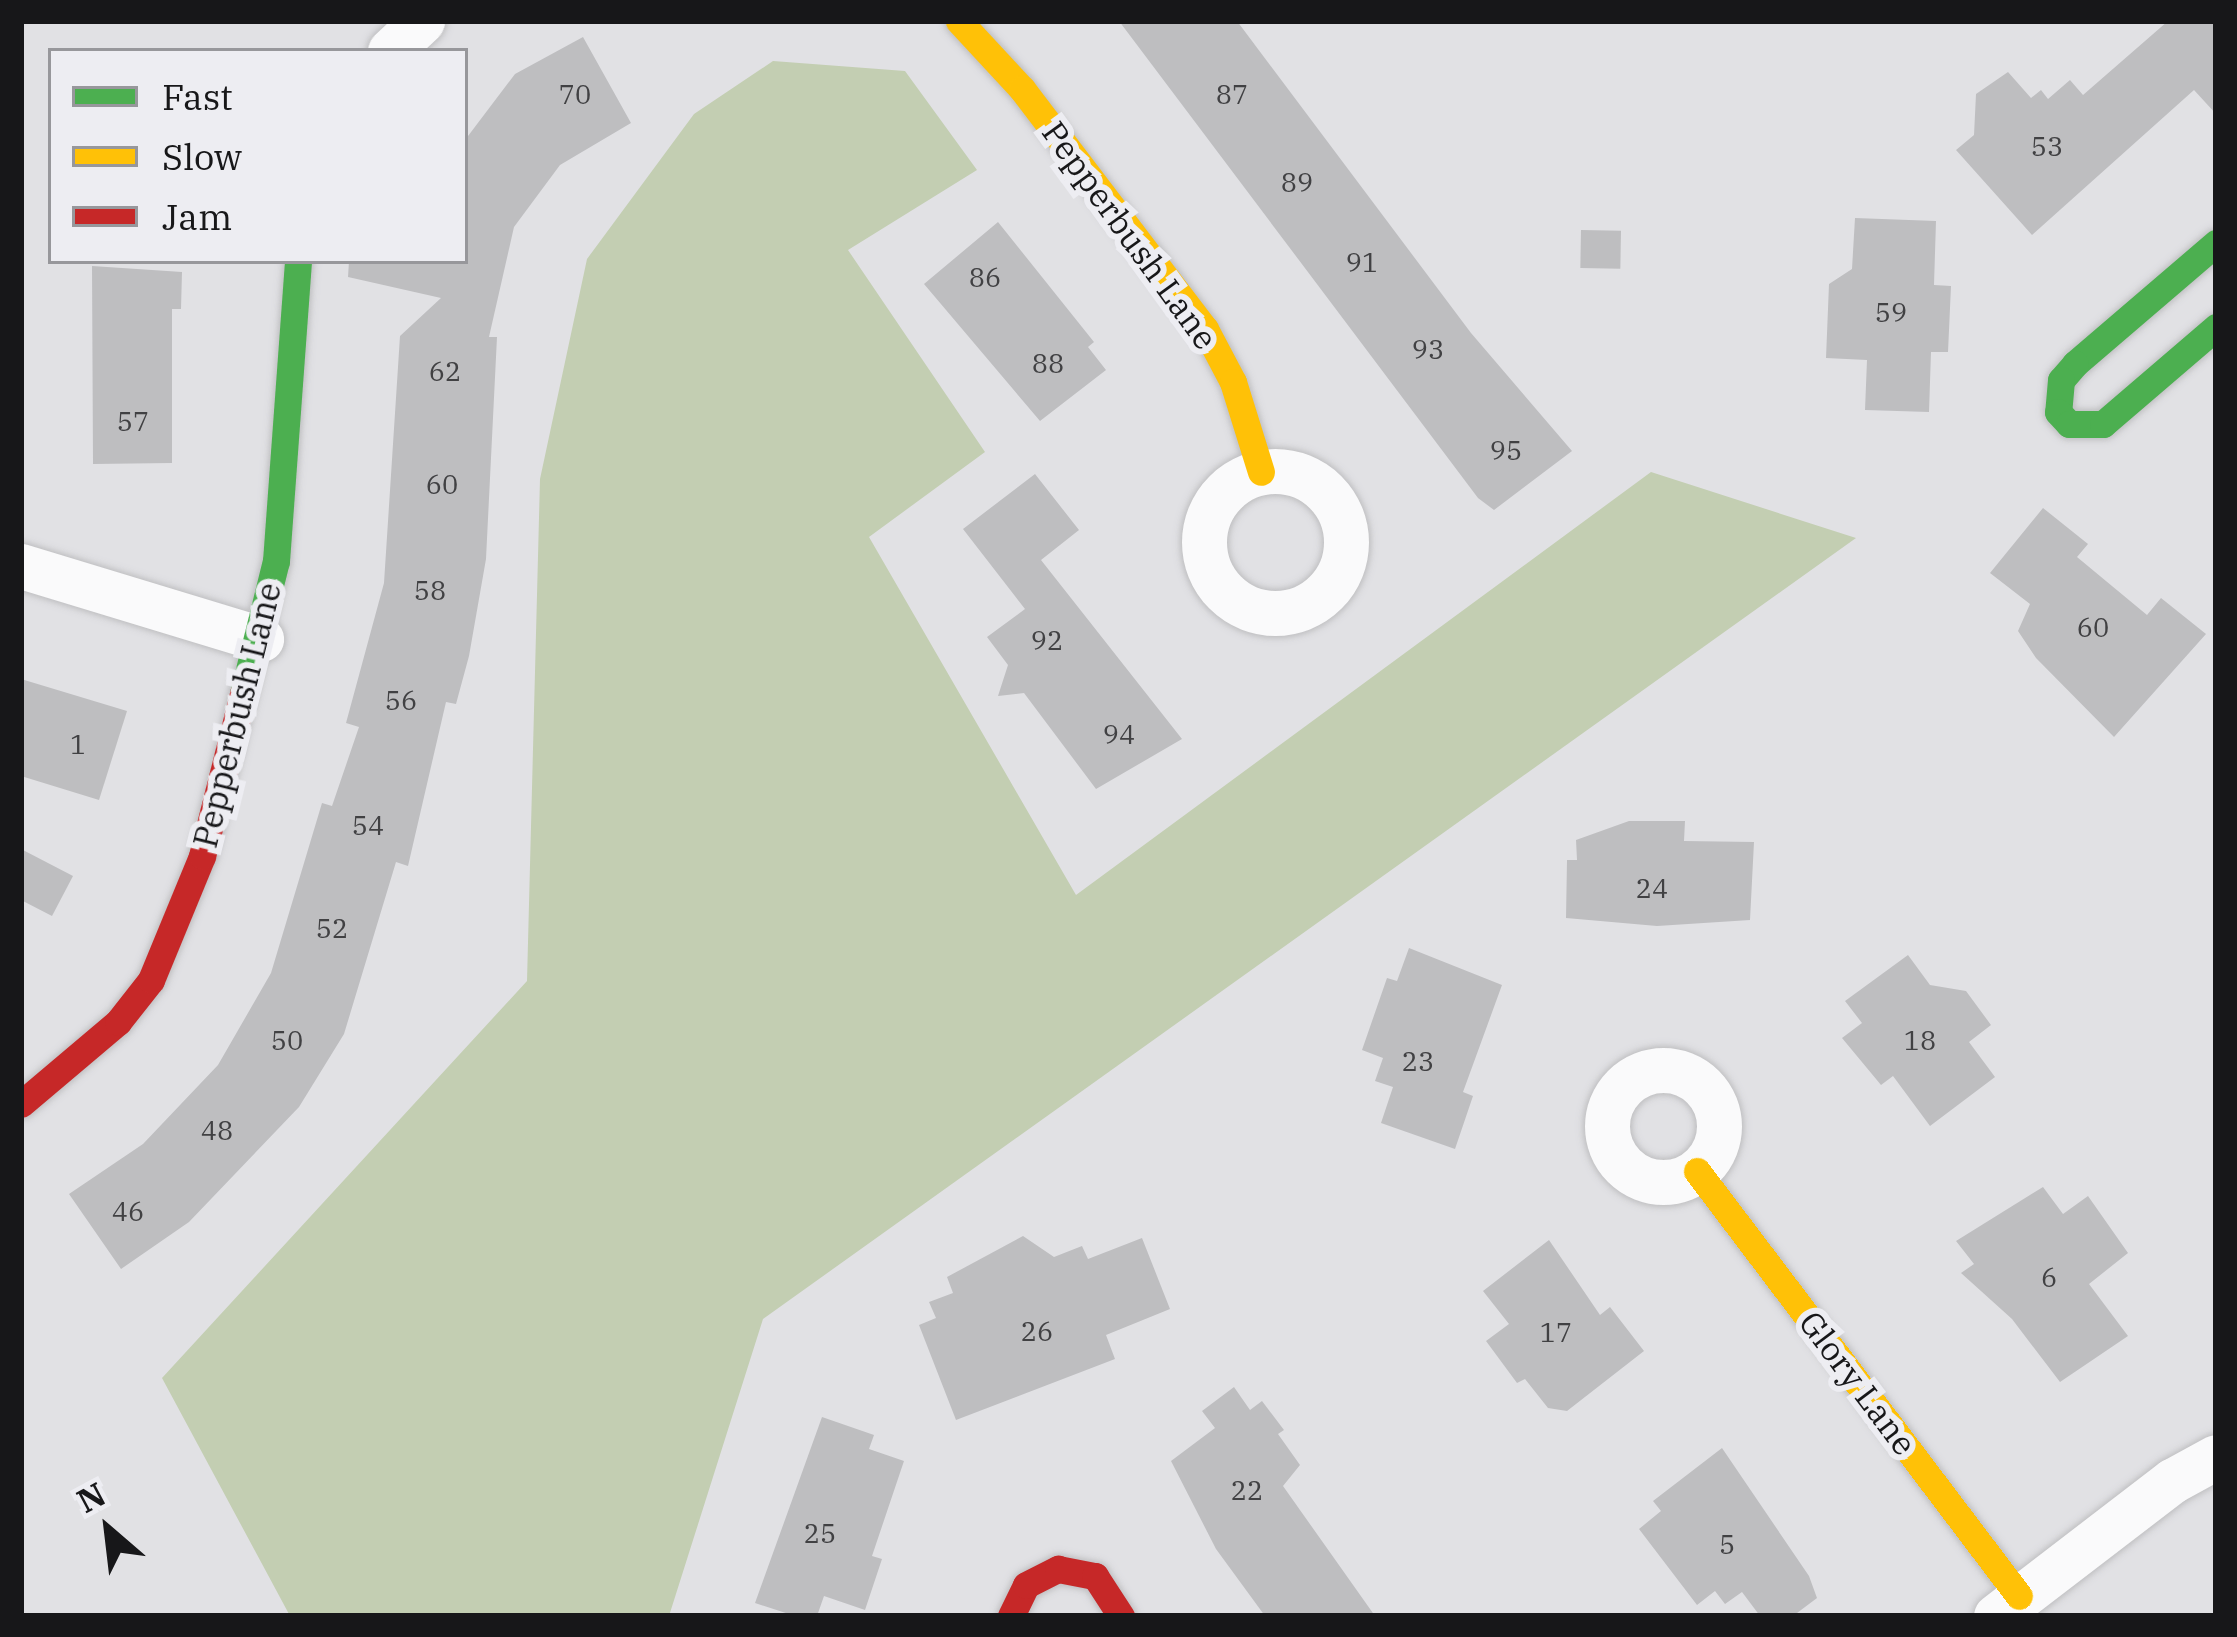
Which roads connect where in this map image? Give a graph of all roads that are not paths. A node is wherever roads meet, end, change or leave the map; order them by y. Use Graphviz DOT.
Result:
graph roads {
  1 [pos="422,21"];
  2 [pos="959,21"];
  3 [pos="393,48"];
  4 [pos="2216,243"];
  5 [pos="298,264"];
  6 [pos="2216,327"];
  7 [pos="1261,472"];
  8 [pos="21,566"];
  9 [pos="261,639"];
  10 [pos="21,1104"];
  11 [pos="1697,1171"];
  12 [pos="2216,1456"];
  13 [pos="2007,1606"];
  14 [pos="1011,1616"];
  15 [pos="1121,1616"];
  1 -- 3 [label="street"];
  2 -- 7 [label="street, Pepperbush Lane"];
  4 -- 6 [label="street"];
  5 -- 9 [label="street, Pepperbush Lane"];
  8 -- 9 [label="street"];
  9 -- 10 [label="street, Pepperbush Lane"];
  11 -- 13 [label="street, Glory Lane"];
  12 -- 13 [label="street"];
  14 -- 15 [label="street"];
}
